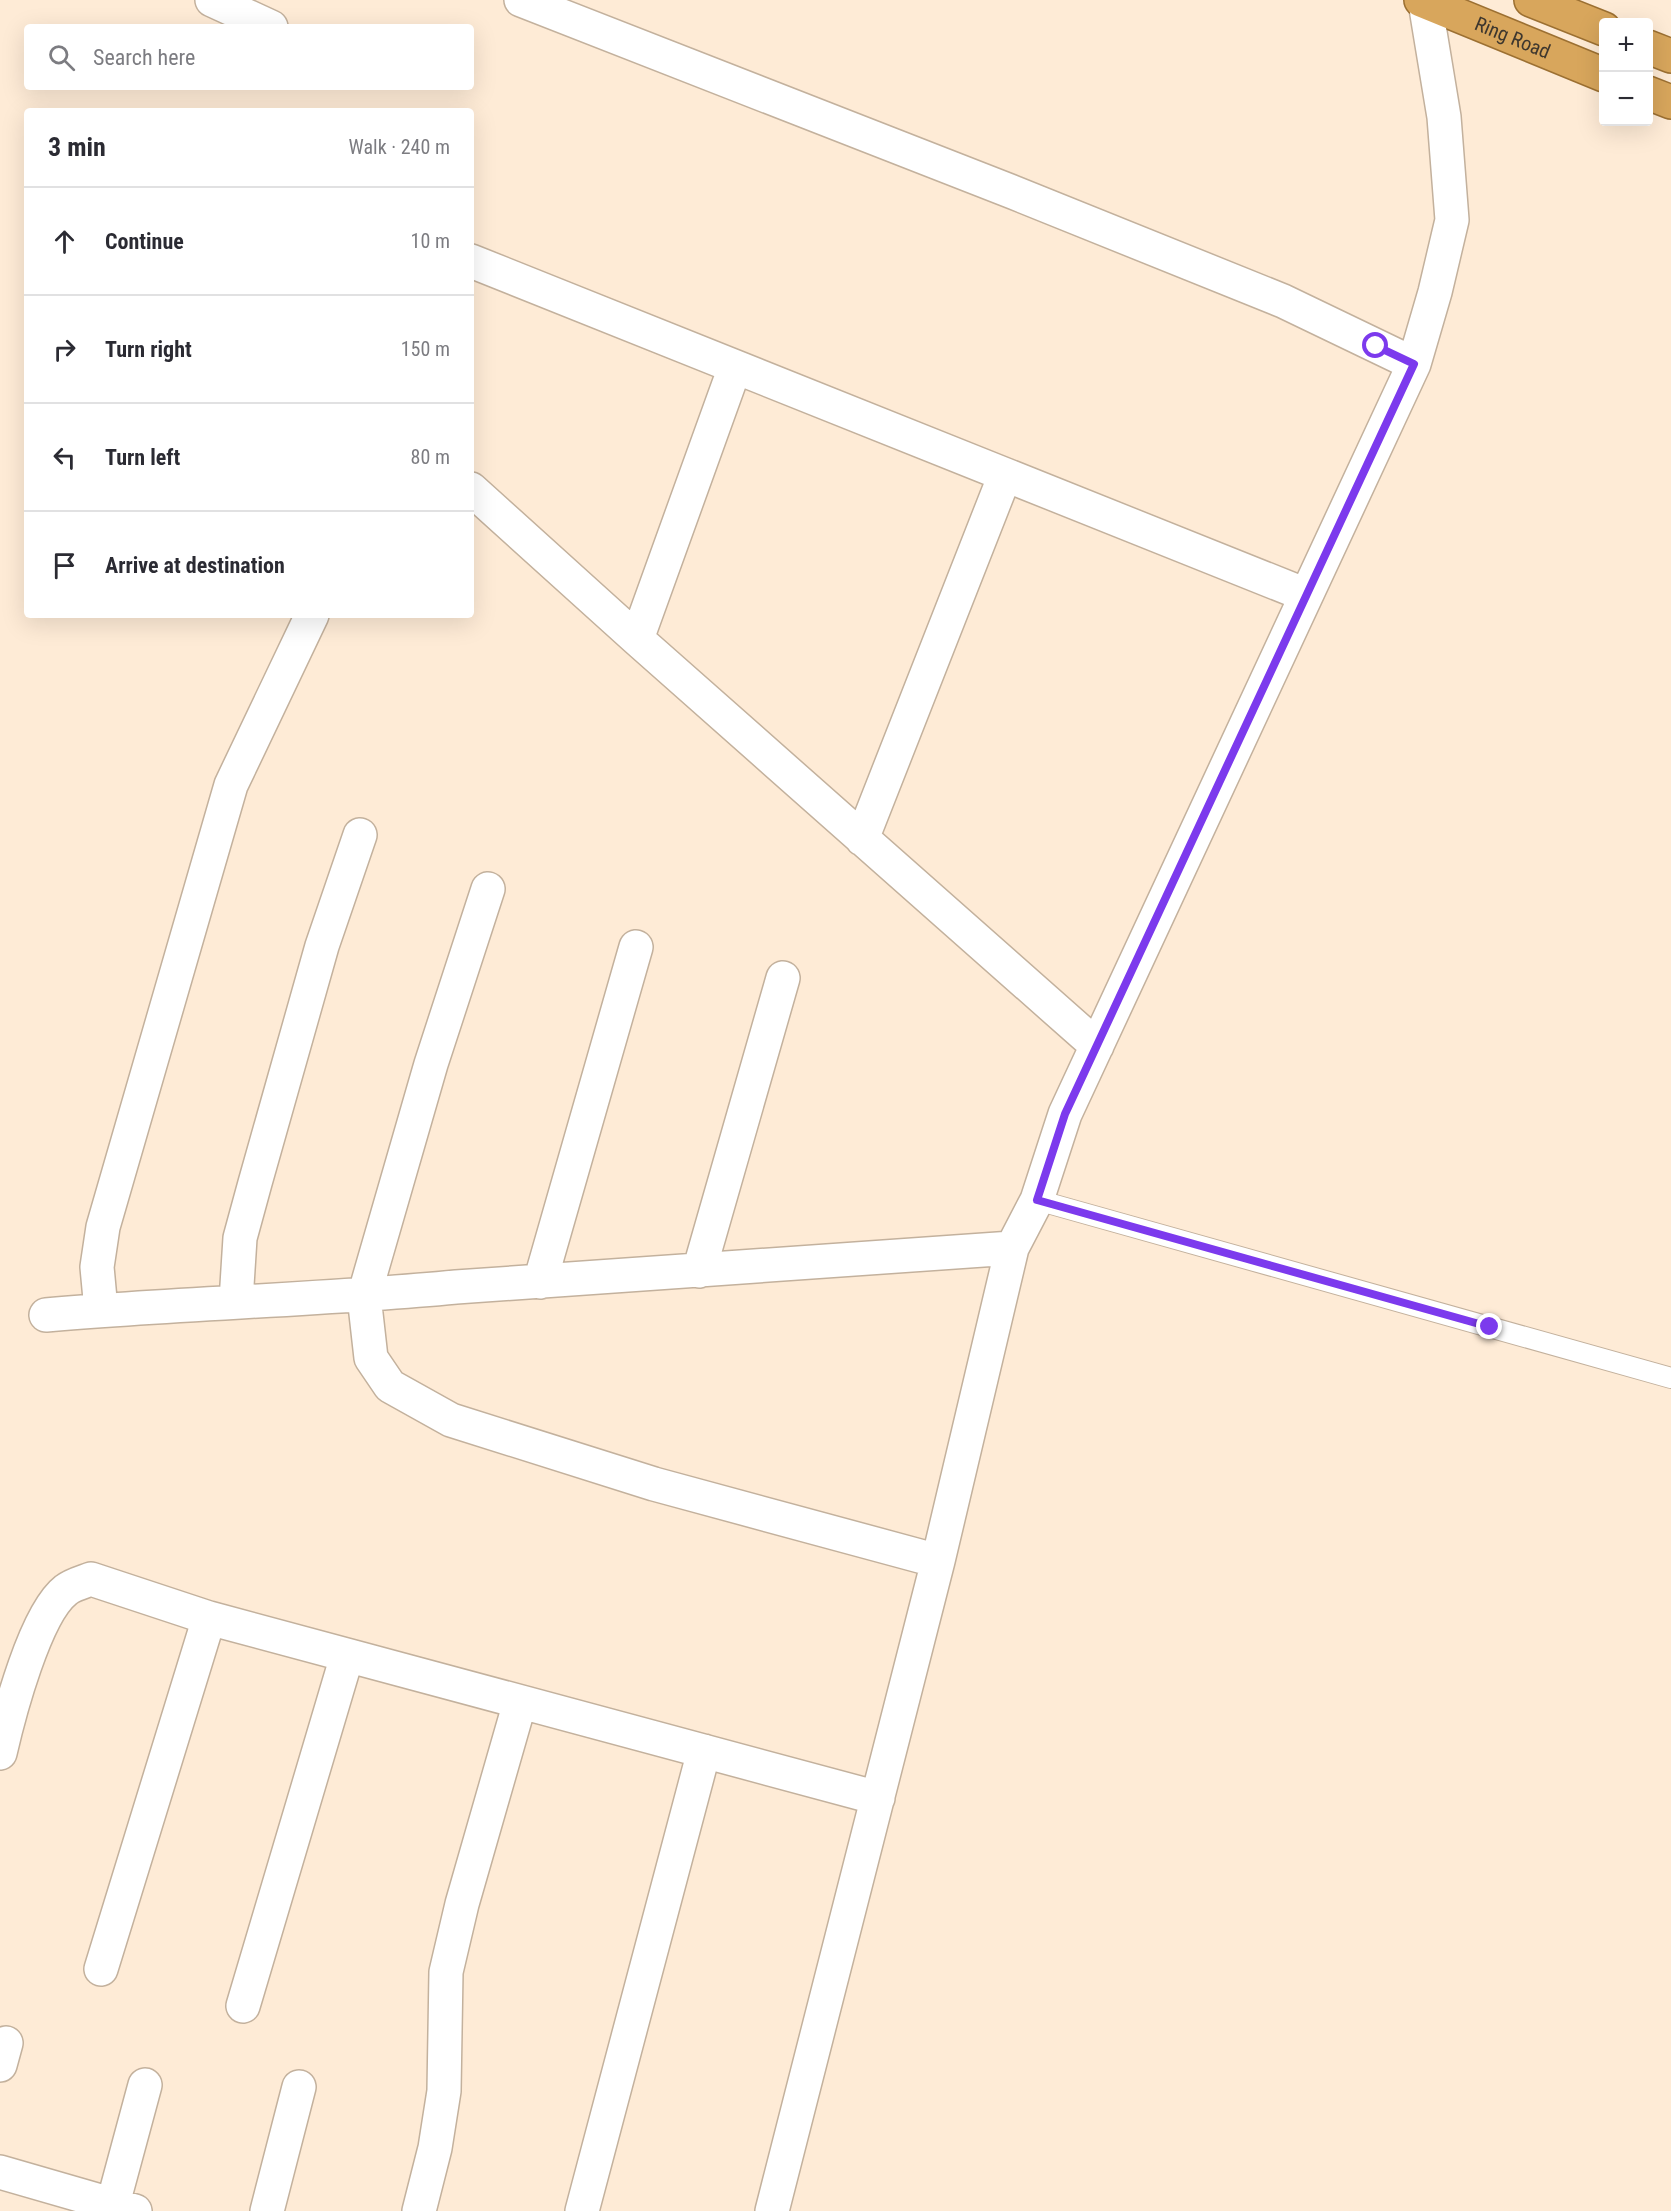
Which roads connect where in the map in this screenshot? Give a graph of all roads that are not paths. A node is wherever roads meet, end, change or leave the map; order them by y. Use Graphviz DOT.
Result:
graph roads {
  1 [pos="212,0"];
  2 [pos="521,0"];
  3 [pos="1531,0"];
  4 [pos="1423,1"];
  5 [pos="264,24"];
  6 [pos="1599,27"];
  7 [pos="1653,49"];
  8 [pos="1671,56"];
  9 [pos="1599,73"];
  10 [pos="1653,95"];
  11 [pos="1671,102"];
  12 [pos="474,262"];
  13 [pos="1414,364"];
  14 [pos="735,367"];
  15 [pos="1005,475"];
  16 [pos="474,492"];
  17 [pos="1306,595"];
  18 [pos="311,618"];
  19 [pos="637,639"];
  20 [pos="360,835"];
  21 [pos="862,838"];
  22 [pos="488,889"];
  23 [pos="636,947"];
  24 [pos="783,978"];
  25 [pos="1097,1046"];
  26 [pos="1037,1200"];
  27 [pos="1012,1248"];
  28 [pos="699,1271"];
  29 [pos="540,1282"];
  30 [pos="364,1296"];
  31 [pos="236,1301"];
  32 [pos="101,1310"];
  33 [pos="46,1315"];
  34 [pos="1671,1378"];
  35 [pos="938,1561"];
  36 [pos="209,1618"];
  37 [pos="347,1656"];
  38 [pos="520,1702"];
  39 [pos="704,1751"];
  40 [pos="0,1753"];
  41 [pos="878,1798"];
  42 [pos="101,1969"];
  43 [pos="243,2007"];
  44 [pos="145,2085"];
  45 [pos="299,2087"];
  46 [pos="0,2172"];
  47 [pos="120,2209"];
  48 [pos="267,2211"];
  49 [pos="419,2211"];
  50 [pos="582,2211"];
  51 [pos="772,2211"];
  1 -- 5 [label="street"];
  2 -- 13 [label="street"];
  3 -- 6 [label="highway"];
  4 -- 9 [label="highway, Ring Road"];
  4 -- 13 [label="street"];
  7 -- 8 [label="highway"];
  10 -- 11 [label="highway"];
  12 -- 14 [label="street"];
  13 -- 17 [label="street"];
  14 -- 15 [label="street"];
  14 -- 19 [label="street"];
  15 -- 17 [label="street"];
  15 -- 21 [label="street"];
  16 -- 19 [label="street"];
  17 -- 25 [label="street"];
  18 -- 32 [label="street"];
  19 -- 21 [label="street"];
  20 -- 31 [label="street"];
  21 -- 25 [label="street"];
  22 -- 30 [label="street"];
  23 -- 29 [label="street"];
  24 -- 28 [label="street"];
  25 -- 26 [label="street"];
  26 -- 27 [label="street"];
  26 -- 34 [label="lane"];
  27 -- 28 [label="street"];
  27 -- 35 [label="street"];
  28 -- 29 [label="street"];
  29 -- 30 [label="street"];
  30 -- 31 [label="street"];
  30 -- 35 [label="street"];
  31 -- 32 [label="street"];
  32 -- 33 [label="street"];
  35 -- 41 [label="street"];
  36 -- 37 [label="street"];
  36 -- 40 [label="street"];
  36 -- 42 [label="street"];
  37 -- 38 [label="street"];
  37 -- 43 [label="street"];
  38 -- 39 [label="street"];
  38 -- 49 [label="street"];
  39 -- 41 [label="street"];
  39 -- 50 [label="street"];
  41 -- 51 [label="street"];
  44 -- 47 [label="street"];
  45 -- 48 [label="street"];
  46 -- 47 [label="street"];
}
